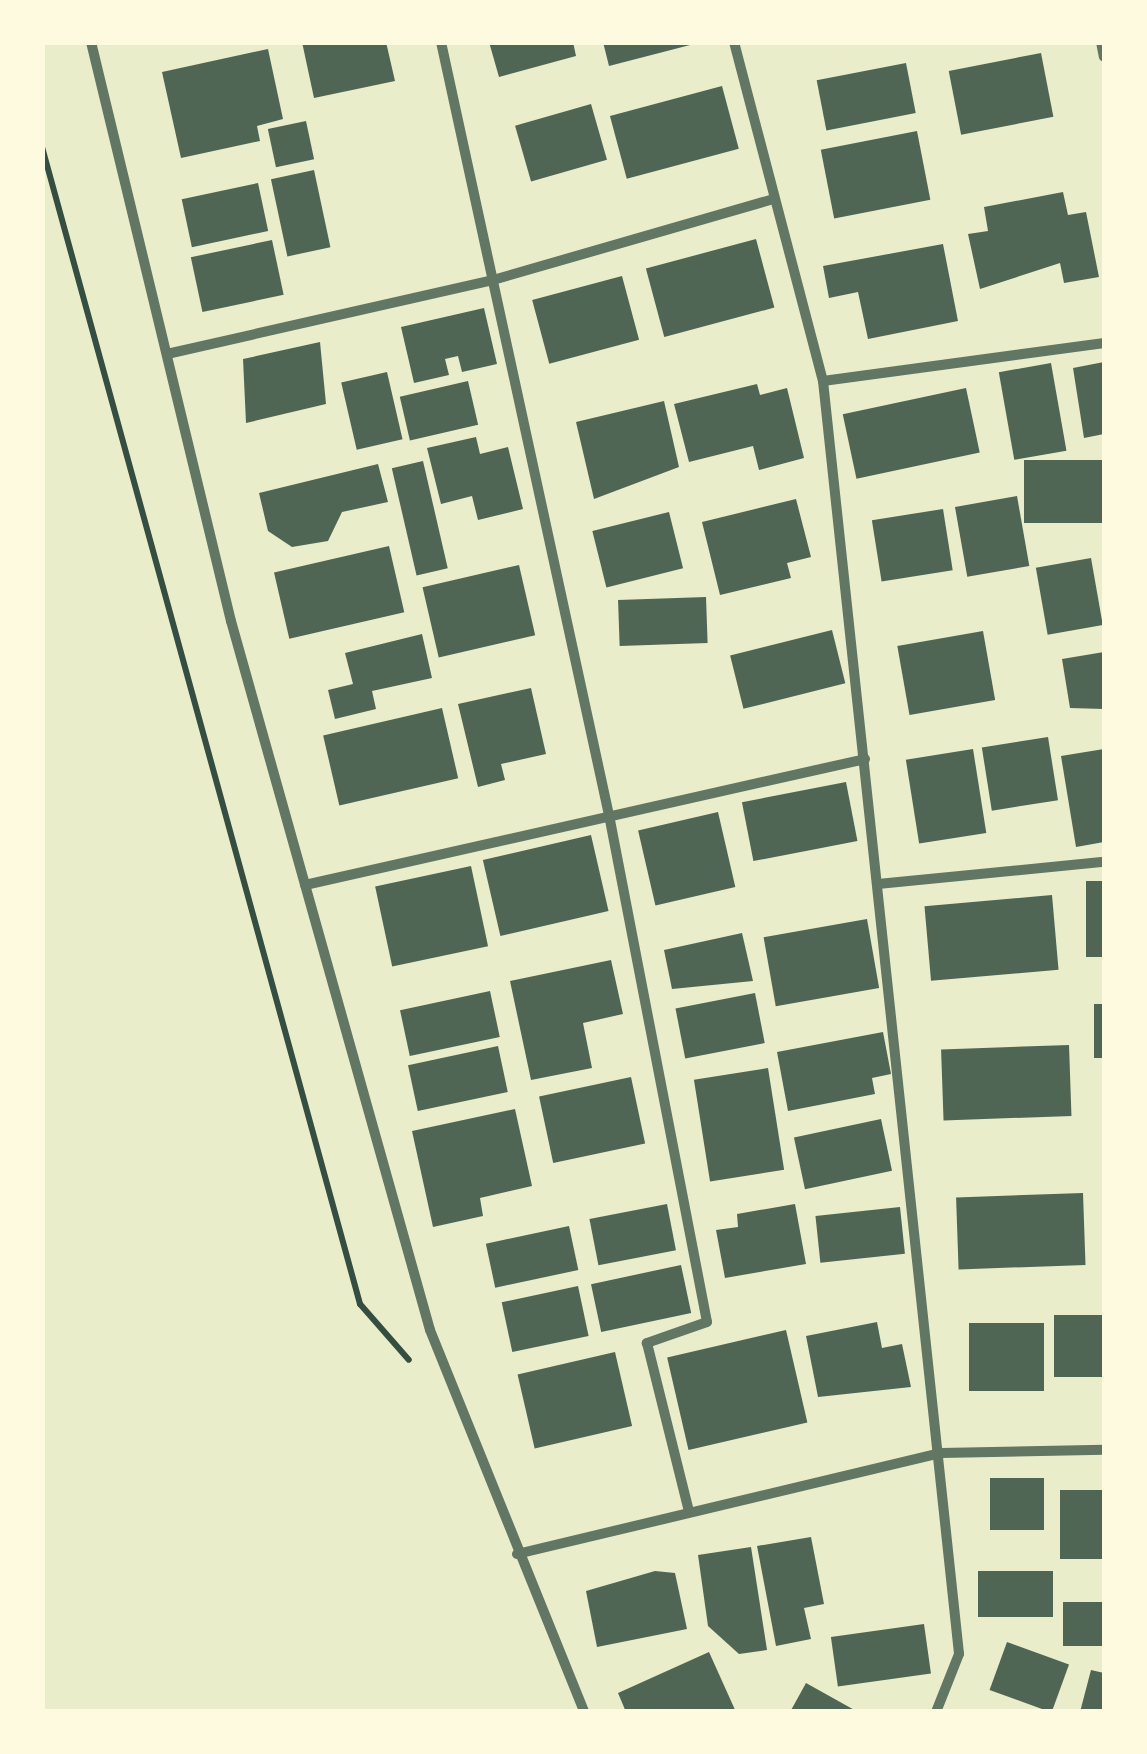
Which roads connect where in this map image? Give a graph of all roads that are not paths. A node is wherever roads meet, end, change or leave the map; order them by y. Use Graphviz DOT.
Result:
graph roads {
  1 [pos="91,42"];
  2 [pos="441,42"];
  3 [pos="734,42"];
  4 [pos="1101,42"];
  5 [pos="1104,57"];
  6 [pos="774,200"];
  7 [pos="494,280"];
  8 [pos="1104,344"];
  9 [pos="167,354"];
  10 [pos="823,382"];
  11 [pos="865,759"];
  12 [pos="609,815"];
  13 [pos="1104,862"];
  14 [pos="878,884"];
  15 [pos="305,885"];
  16 [pos="1104,1450"];
  17 [pos="941,1453"];
  18 [pos="688,1508"];
  19 [pos="517,1554"];
  20 [pos="584,1712"];
  21 [pos="936,1712"];
  1 -- 9 [label="street"];
  2 -- 7 [label="street"];
  3 -- 6 [label="street"];
  4 -- 5 [label="street"];
  6 -- 7 [label="street"];
  6 -- 10 [label="street"];
  7 -- 9 [label="street"];
  7 -- 12 [label="street"];
  8 -- 10 [label="street"];
  9 -- 15 [label="street"];
  10 -- 11 [label="street"];
  11 -- 12 [label="street"];
  11 -- 14 [label="street"];
  12 -- 15 [label="street"];
  12 -- 18 [label="street"];
  13 -- 14 [label="street"];
  14 -- 17 [label="street"];
  15 -- 19 [label="street"];
  16 -- 17 [label="street"];
  17 -- 18 [label="street"];
  17 -- 21 [label="street"];
  18 -- 19 [label="street"];
  19 -- 20 [label="street"];
}
